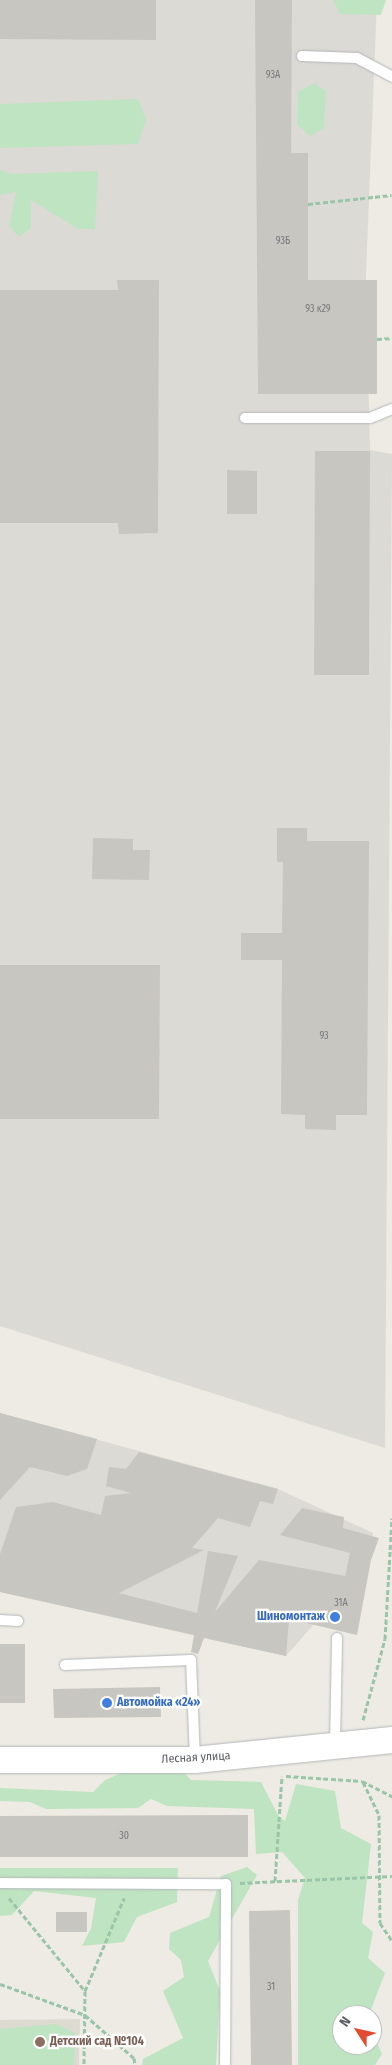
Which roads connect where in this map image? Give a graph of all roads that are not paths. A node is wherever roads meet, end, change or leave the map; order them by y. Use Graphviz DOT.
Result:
graph roads {
  1 [pos="302,56"];
  2 [pos="392,77"];
  3 [pos="392,409"];
  4 [pos="245,418"];
  5 [pos="0,1620"];
  6 [pos="18,1621"];
  7 [pos="337,1638"];
  8 [pos="65,1665"];
  9 [pos="392,1740"];
  10 [pos="335,1746"];
  11 [pos="0,1760"];
  12 [pos="195,1760"];
  13 [pos="0,1883"];
  14 [pos="226,2065"];
  1 -- 2 [label="lane"];
  3 -- 4 [label="lane"];
  5 -- 6 [label="lane"];
  7 -- 10 [label="lane"];
  8 -- 12 [label="lane"];
  9 -- 10 [label="main road, Лесная улица"];
  10 -- 12 [label="main road, Лесная улица"];
  11 -- 12 [label="main road, Лесная улица"];
  13 -- 14 [label="lane"];
}
